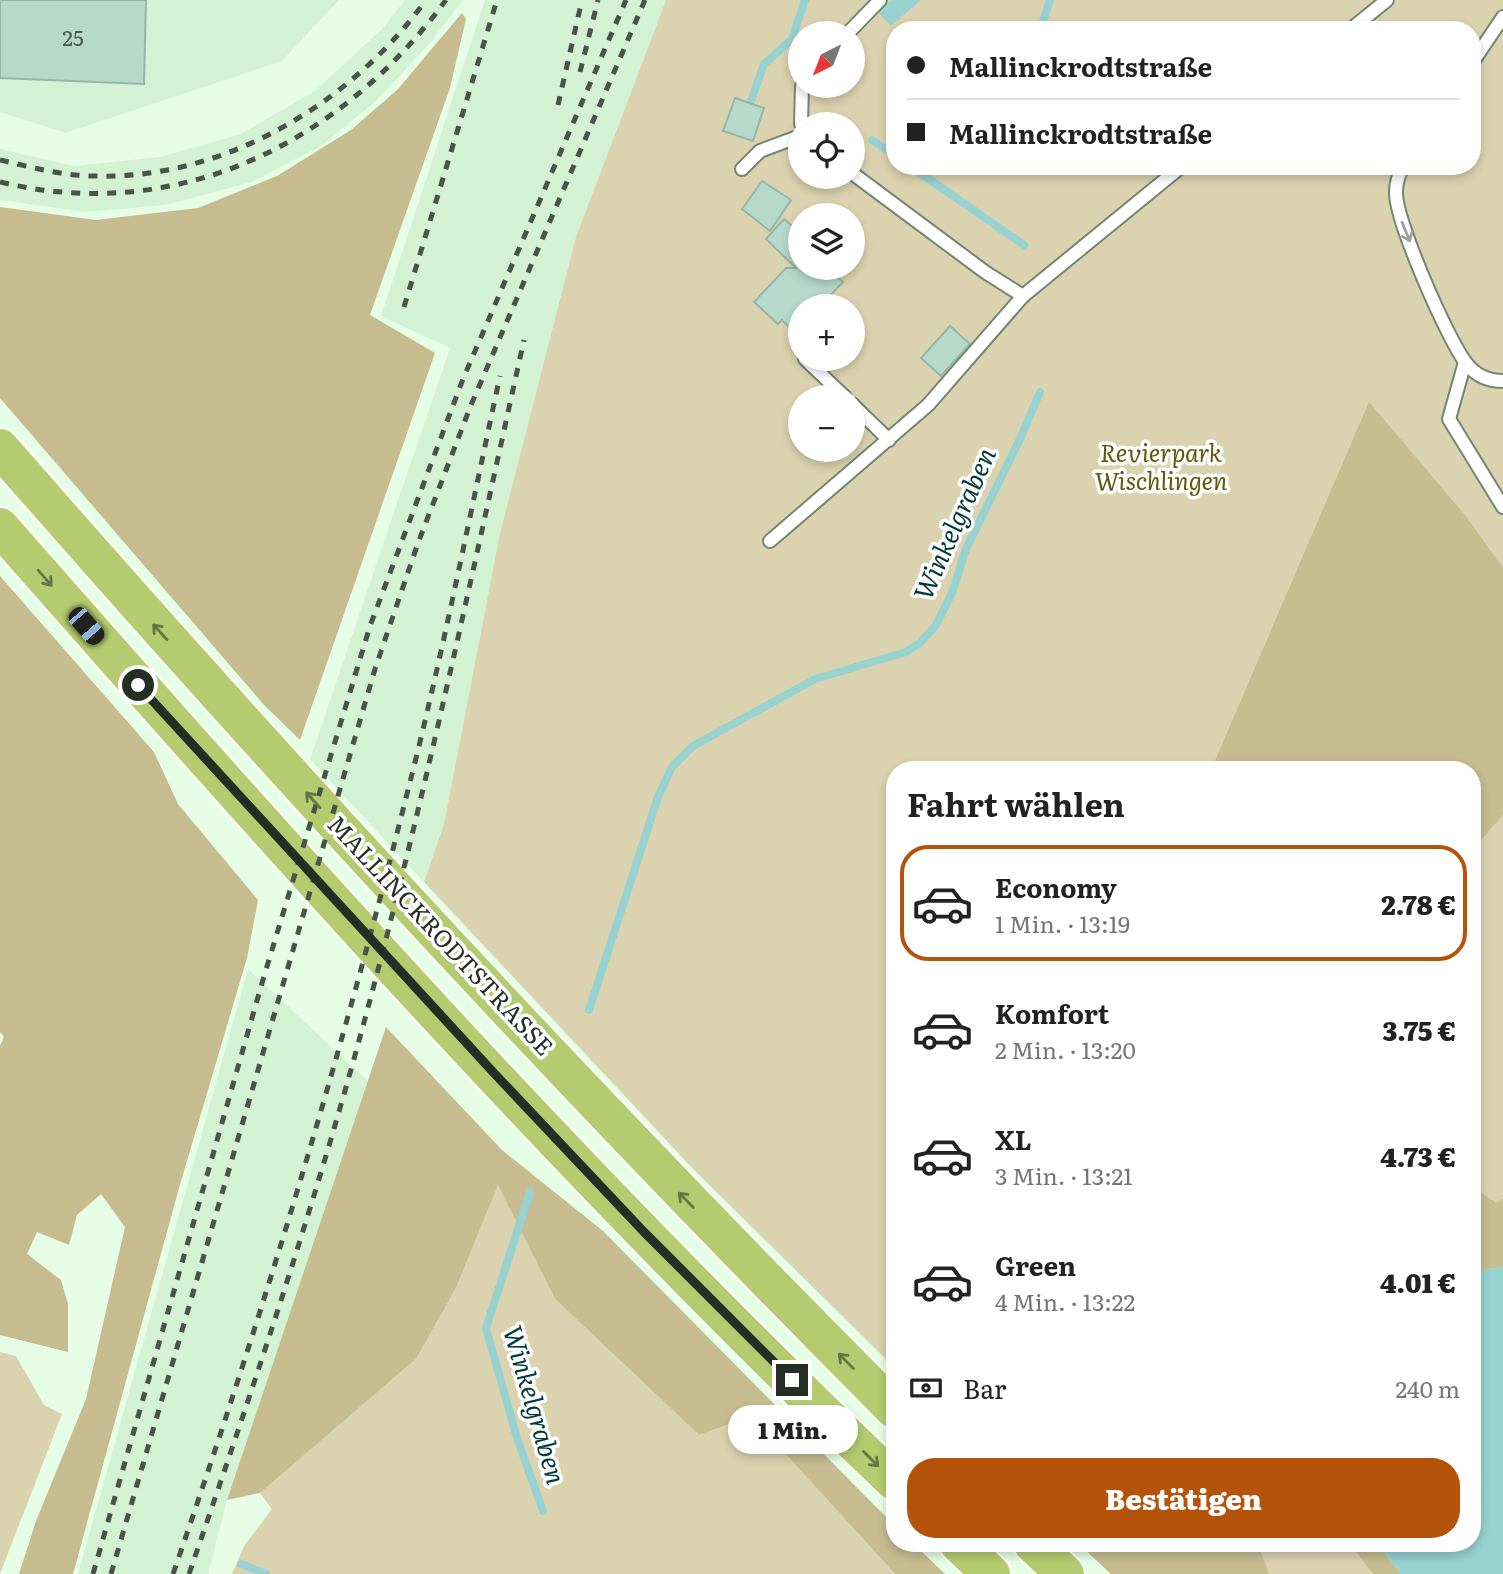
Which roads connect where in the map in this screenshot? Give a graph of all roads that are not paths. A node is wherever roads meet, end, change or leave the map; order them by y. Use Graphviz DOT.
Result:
graph roads {
  1 [pos="880,0"];
  2 [pos="1387,0"];
  3 [pos="1503,17"];
  4 [pos="860,21"];
  5 [pos="1361,21"];
  6 [pos="1481,50"];
  7 [pos="788,141"];
  8 [pos="743,169"];
  9 [pos="1171,175"];
  10 [pos="1401,175"];
  11 [pos="865,183"];
  12 [pos="1023,296"];
  13 [pos="1465,362"];
  14 [pos="818,371"];
  15 [pos="1503,382"];
  16 [pos="833,385"];
  17 [pos="865,416"];
  18 [pos="889,439"];
  19 [pos="0,448"];
  20 [pos="1503,507"];
  21 [pos="0,527"];
  22 [pos="770,541"];
  23 [pos="886,1401"];
  24 [pos="886,1473"];
  25 [pos="968,1552"];
  26 [pos="1042,1552"];
  27 [pos="991,1574"];
  28 [pos="1065,1574"];
  1 -- 4 [label="lane"];
  2 -- 5 [label="lane"];
  3 -- 6 [label="lane"];
  7 -- 8 [label="lane"];
  9 -- 12 [label="lane"];
  10 -- 13 [label="lane, one-way"];
  11 -- 12 [label="lane"];
  12 -- 18 [label="lane"];
  13 -- 15 [label="lane"];
  13 -- 20 [label="lane"];
  14 -- 16 [label="lane"];
  17 -- 18 [label="lane"];
  18 -- 22 [label="lane"];
  23 -- 19 [label="highway, MALLINCKRODTSTRASSE, one-way"];
  21 -- 24 [label="highway, one-way"];
  25 -- 27 [label="highway"];
  26 -- 28 [label="highway"];
}
